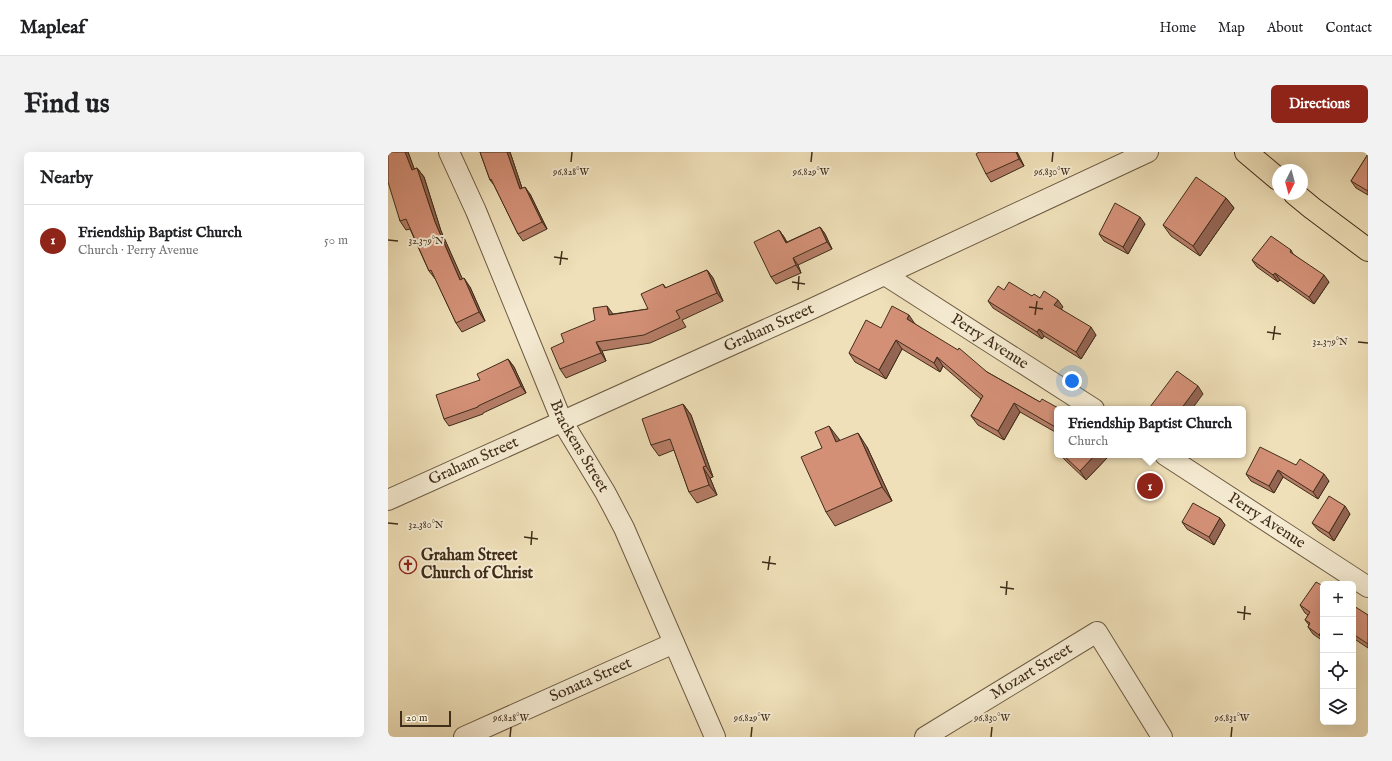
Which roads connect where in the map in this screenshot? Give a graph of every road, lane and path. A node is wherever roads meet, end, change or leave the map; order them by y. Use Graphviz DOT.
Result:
graph roads {
  1 [pos="449,152"];
  2 [pos="1148,152"];
  3 [pos="1246,152"];
  4 [pos="1272,174"];
  5 [pos="1302,200"];
  6 [pos="1368,250"];
  7 [pos="885,275"];
  8 [pos="1089,406"];
  9 [pos="562,421"];
  10 [pos="1170,458"];
  11 [pos="388,500"];
  12 [pos="1368,587"];
  13 [pos="674,643"];
  14 [pos="469,736"];
  15 [pos="715,737"];
  16 [pos="925,737"];
  17 [pos="1162,737"];
  1 -- 9 [label="street, Brackens Street"];
  2 -- 7 [label="street, Graham Street"];
  3 -- 4 [label="main road"];
  5 -- 6 [label="main road"];
  7 -- 8 [label="street, Perry Avenue"];
  7 -- 9 [label="street, Graham Street"];
  9 -- 11 [label="street, Graham Street"];
  9 -- 13 [label="street, Brackens Street"];
  10 -- 12 [label="street, Perry Avenue"];
  13 -- 14 [label="street, Sonata Street"];
  13 -- 15 [label="street, Brackens Street"];
  16 -- 17 [label="street, Mozart Street"];
}
